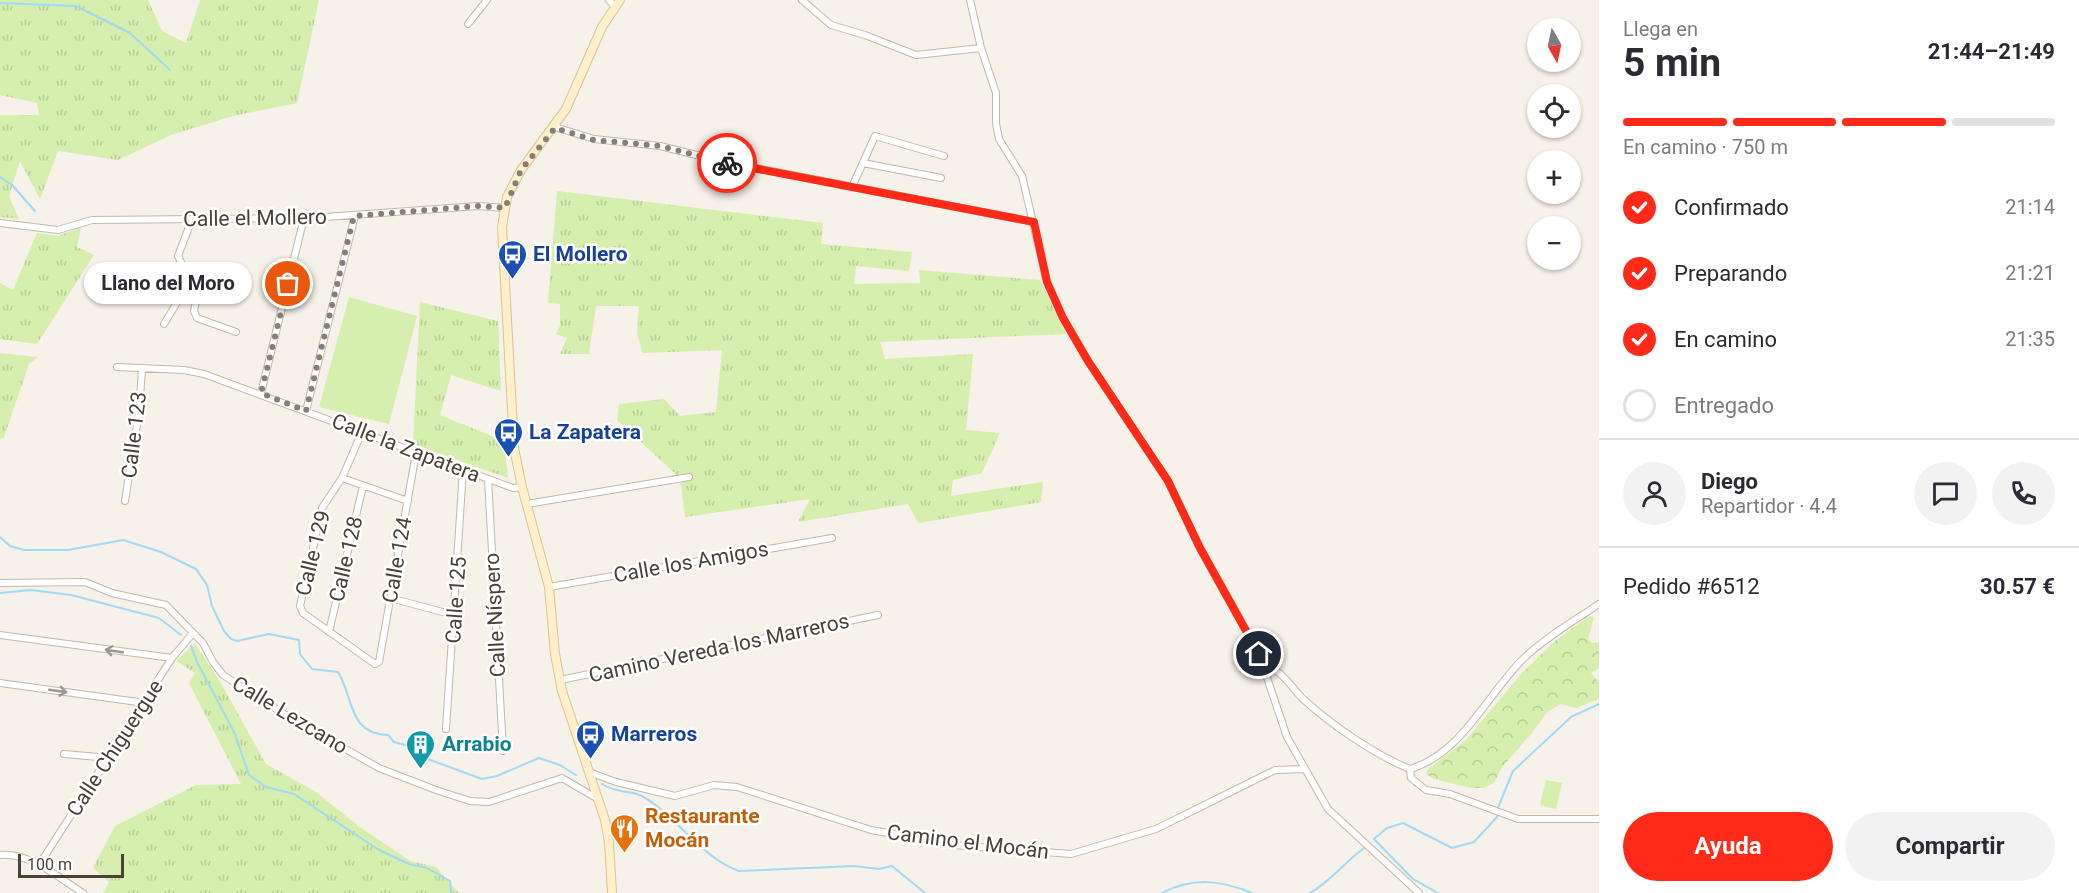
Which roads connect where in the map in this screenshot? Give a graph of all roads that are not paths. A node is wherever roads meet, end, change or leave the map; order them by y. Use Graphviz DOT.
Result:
graph roads {
  1 [pos="487,0"];
  2 [pos="802,0"];
  3 [pos="970,0"];
  4 [pos="614,2"];
  5 [pos="468,24"];
  6 [pos="981,48"];
  7 [pos="555,128"];
  8 [pos="944,156"];
  9 [pos="863,163"];
  10 [pos="941,178"];
  11 [pos="852,187"];
  12 [pos="505,208"];
  13 [pos="354,216"];
  14 [pos="304,218"];
  15 [pos="192,219"];
  16 [pos="1034,222"];
  17 [pos="0,223"];
  18 [pos="189,284"];
  19 [pos="164,324"];
  20 [pos="237,332"];
  21 [pos="117,367"];
  22 [pos="142,369"];
  23 [pos="261,393"];
  24 [pos="306,411"];
  25 [pos="362,432"];
  26 [pos="416,453"];
  27 [pos="463,470"];
  28 [pos="689,477"];
  29 [pos="342,478"];
  30 [pos="488,479"];
  31 [pos="363,486"];
  32 [pos="522,487"];
  33 [pos="125,501"];
  34 [pos="408,501"];
  35 [pos="527,504"];
  36 [pos="832,538"];
  37 [pos="0,583"];
  38 [pos="549,586"];
  39 [pos="390,598"];
  40 [pos="1599,604"];
  41 [pos="454,615"];
  42 [pos="878,615"];
  43 [pos="329,632"];
  44 [pos="193,633"];
  45 [pos="0,635"];
  46 [pos="172,658"];
  47 [pos="1264,667"];
  48 [pos="560,680"];
  49 [pos="0,683"];
  50 [pos="145,704"];
  51 [pos="446,729"];
  52 [pos="503,751"];
  53 [pos="64,754"];
  54 [pos="110,759"];
  55 [pos="1305,769"];
  56 [pos="1410,770"];
  57 [pos="590,772"];
  58 [pos="598,799"];
  59 [pos="1599,819"];
  60 [pos="0,855"];
  61 [pos="39,865"];
  62 [pos="81,892"];
  63 [pos="612,893"];
  64 [pos="1419,893"];
  1 -- 5 [label="street"];
  2 -- 6 [label="street"];
  3 -- 6 [label="street"];
  4 -- 7 [label="main road"];
  6 -- 16 [label="street"];
  7 -- 11 [label="street"];
  7 -- 12 [label="main road"];
  8 -- 9 [label="street"];
  9 -- 10 [label="street"];
  9 -- 11 [label="street"];
  11 -- 16 [label="street"];
  12 -- 13 [label="street, Calle el Mollero"];
  12 -- 32 [label="main road"];
  13 -- 14 [label="street, Calle el Mollero"];
  13 -- 24 [label="street"];
  14 -- 15 [label="street, Calle el Mollero"];
  14 -- 23 [label="street"];
  15 -- 17 [label="street, Calle el Mollero"];
  15 -- 18 [label="street"];
  16 -- 47 [label="street"];
  18 -- 19 [label="street"];
  18 -- 20 [label="street"];
  21 -- 22 [label="street, Calle la Zapatera"];
  22 -- 23 [label="street, Calle la Zapatera"];
  22 -- 33 [label="street, Calle 123"];
  23 -- 24 [label="street, Calle la Zapatera"];
  24 -- 25 [label="street, Calle la Zapatera"];
  25 -- 26 [label="street, Calle la Zapatera"];
  25 -- 29 [label="street, Calle 129"];
  26 -- 27 [label="street, Calle la Zapatera"];
  26 -- 34 [label="street, Calle 124"];
  27 -- 30 [label="street, Calle la Zapatera"];
  27 -- 41 [label="street, Calle 125"];
  28 -- 35 [label="street"];
  29 -- 31 [label="street"];
  29 -- 43 [label="street, Calle 129"];
  30 -- 32 [label="street, Calle la Zapatera"];
  30 -- 52 [label="street, Calle Níspero"];
  31 -- 34 [label="street"];
  31 -- 43 [label="street, Calle 128"];
  32 -- 35 [label="main road"];
  34 -- 39 [label="street, Calle 124"];
  35 -- 38 [label="main road"];
  36 -- 38 [label="street, Calle los Amigos"];
  37 -- 44 [label="street, Calle Lezcano"];
  38 -- 48 [label="main road"];
  39 -- 41 [label="street"];
  39 -- 43 [label="street, Calle 124"];
  40 -- 56 [label="street"];
  41 -- 51 [label="street, Calle 125"];
  42 -- 48 [label="street, Camino Vereda los Marreros"];
  44 -- 46 [label="street, Calle Chiguergue"];
  44 -- 58 [label="street, Calle Lezcano"];
  46 -- 45 [label="street, one-way"];
  46 -- 50 [label="street, Calle Chiguergue"];
  47 -- 55 [label="street"];
  47 -- 56 [label="street"];
  48 -- 57 [label="main road"];
  49 -- 50 [label="street, one-way"];
  50 -- 54 [label="street, Calle Chiguergue"];
  53 -- 54 [label="street"];
  54 -- 61 [label="street, Calle Chiguergue"];
  55 -- 57 [label="street, Camino el Mocán"];
  55 -- 64 [label="street"];
  56 -- 59 [label="street"];
  57 -- 58 [label="main road"];
  58 -- 63 [label="main road"];
  60 -- 61 [label="street"];
  61 -- 62 [label="street"];
}
